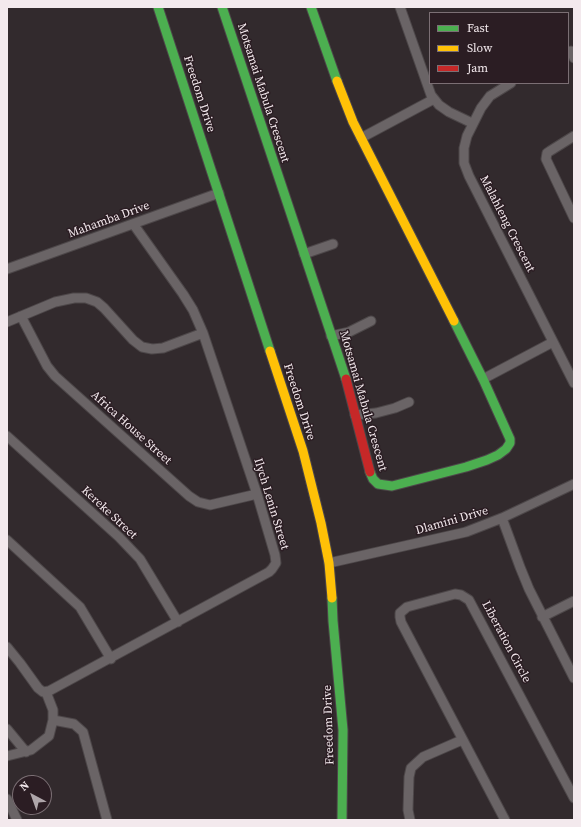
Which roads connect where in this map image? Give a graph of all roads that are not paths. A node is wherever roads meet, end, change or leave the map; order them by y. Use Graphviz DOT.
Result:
graph roads {
  1 [pos="158,7"];
  2 [pos="222,7"];
  3 [pos="311,7"];
  4 [pos="400,7"];
  5 [pos="509,84"];
  6 [pos="434,99"];
  7 [pos="472,123"];
  8 [pos="574,136"];
  9 [pos="361,138"];
  10 [pos="219,193"];
  11 [pos="574,218"];
  12 [pos="134,225"];
  13 [pos="333,244"];
  14 [pos="304,254"];
  15 [pos="7,269"];
  16 [pos="21,316"];
  17 [pos="371,321"];
  18 [pos="7,322"];
  19 [pos="203,333"];
  20 [pos="331,336"];
  21 [pos="553,342"];
  22 [pos="483,379"];
  23 [pos="574,383"];
  24 [pos="409,402"];
  25 [pos="355,415"];
  26 [pos="7,436"];
  27 [pos="574,484"];
  28 [pos="257,494"];
  29 [pos="502,518"];
  30 [pos="7,540"];
  31 [pos="329,563"];
  32 [pos="574,601"];
  33 [pos="542,617"];
  34 [pos="178,622"];
  35 [pos="7,647"];
  36 [pos="111,659"];
  37 [pos="574,678"];
  38 [pos="46,692"];
  39 [pos="53,720"];
  40 [pos="7,729"];
  41 [pos="462,740"];
  42 [pos="26,752"];
  43 [pos="7,756"];
  44 [pos="574,798"];
  45 [pos="7,800"];
  46 [pos="17,820"];
  47 [pos="107,820"];
  48 [pos="342,820"];
  49 [pos="410,820"];
  50 [pos="505,820"];
  1 -- 10 [label="street, Freedom Drive"];
  2 -- 14 [label="street, Motsamai Mabula Crescent"];
  3 -- 9 [label="street, Motsamai Mabula Crescent"];
  4 -- 6 [label="street"];
  5 -- 7 [label="street, Malahleng Crescent"];
  6 -- 7 [label="street"];
  6 -- 9 [label="street"];
  7 -- 21 [label="street, Malahleng Crescent"];
  8 -- 11 [label="street"];
  9 -- 22 [label="street, Motsamai Mabula Crescent"];
  10 -- 12 [label="street, Mahamba Drive"];
  10 -- 31 [label="street, Freedom Drive"];
  12 -- 15 [label="street, Mahamba Drive"];
  12 -- 19 [label="street, Ilych Lenin Street"];
  13 -- 14 [label="street"];
  14 -- 20 [label="street, Motsamai Mabula Crescent"];
  16 -- 18 [label="street"];
  16 -- 19 [label="street"];
  16 -- 28 [label="street, Africa House Street"];
  17 -- 20 [label="street"];
  19 -- 28 [label="street, Ilych Lenin Street"];
  20 -- 25 [label="street, Motsamai Mabula Crescent"];
  21 -- 22 [label="street"];
  21 -- 23 [label="street, Malahleng Crescent"];
  22 -- 25 [label="street, Motsamai Mabula Crescent"];
  24 -- 25 [label="street"];
  26 -- 34 [label="street, Kereke Street"];
  27 -- 29 [label="street, Dlamini Drive"];
  28 -- 34 [label="street, Ilych Lenin Street"];
  29 -- 31 [label="street, Dlamini Drive"];
  29 -- 33 [label="street"];
  30 -- 36 [label="street"];
  31 -- 48 [label="street, Freedom Drive"];
  32 -- 33 [label="street"];
  33 -- 37 [label="street"];
  34 -- 36 [label="street, Ilych Lenin Street"];
  35 -- 38 [label="street"];
  36 -- 38 [label="street, Ilych Lenin Street"];
  38 -- 39 [label="street"];
  39 -- 42 [label="street"];
  39 -- 47 [label="street"];
  40 -- 42 [label="street"];
  41 -- 44 [label="street, Liberation Circle"];
  41 -- 49 [label="street"];
  41 -- 50 [label="street, Liberation Circle"];
  42 -- 43 [label="street"];
  45 -- 46 [label="street"];
}
